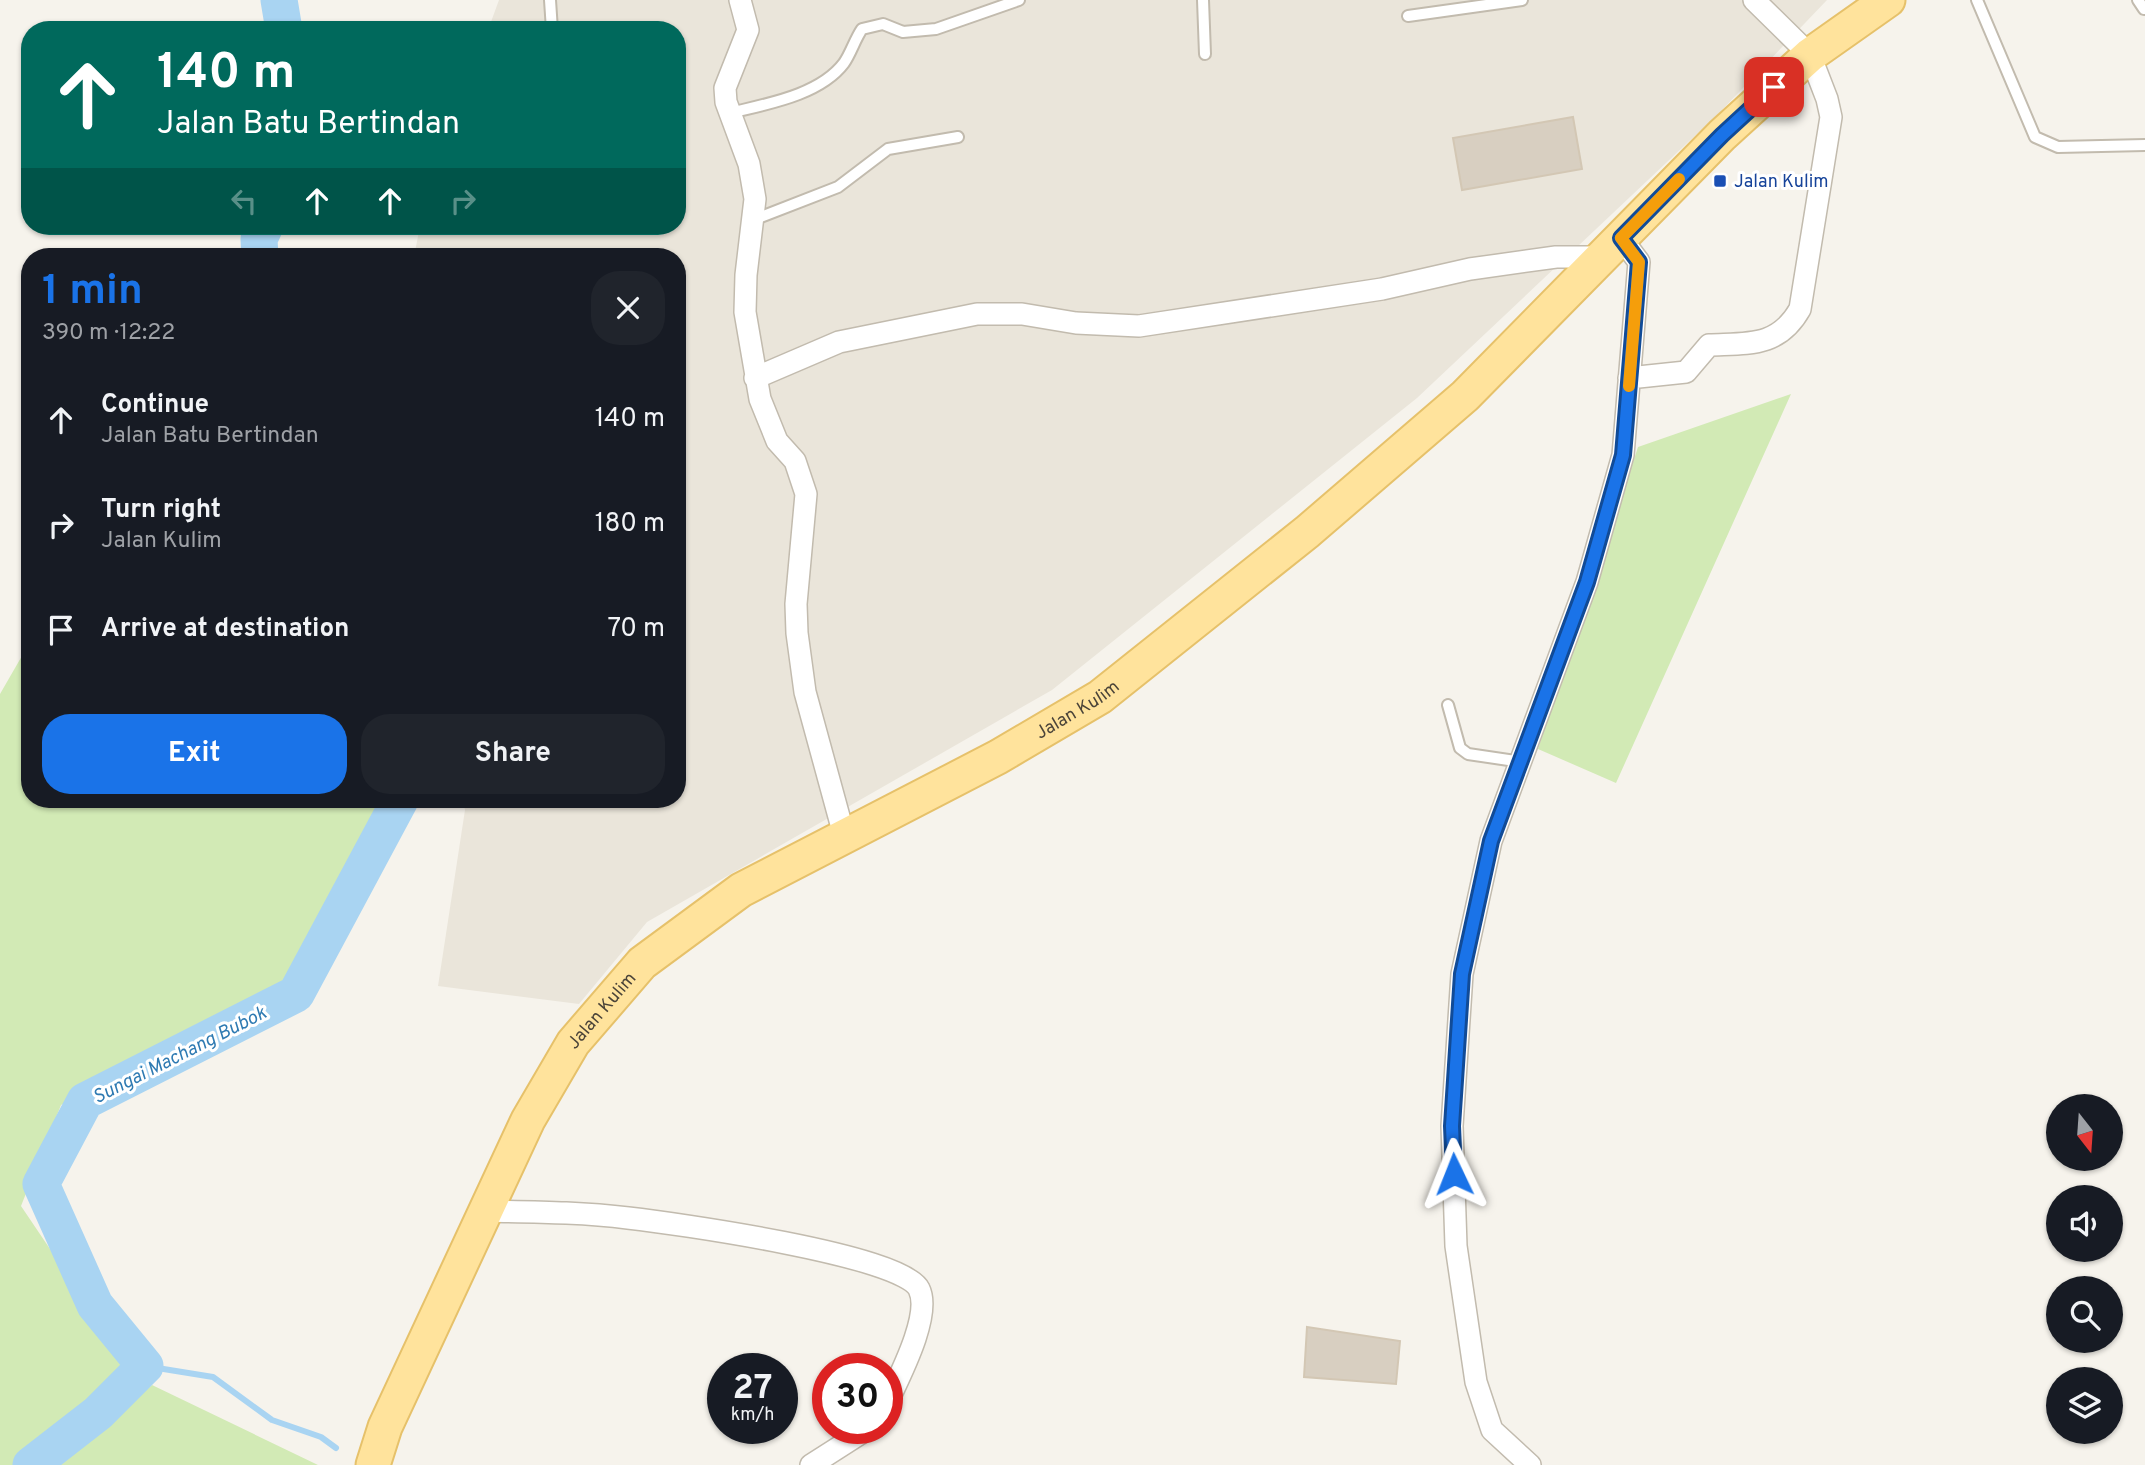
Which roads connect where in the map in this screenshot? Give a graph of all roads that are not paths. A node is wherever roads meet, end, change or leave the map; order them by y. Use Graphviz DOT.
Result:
graph roads {
  1 [pos="550,0"];
  2 [pos="740,0"];
  3 [pos="1019,0"];
  4 [pos="1203,0"];
  5 [pos="1522,0"];
  6 [pos="1888,0"];
  7 [pos="1978,0"];
  8 [pos="2138,0"];
  9 [pos="1767,5"];
  10 [pos="2144,9"];
  11 [pos="1408,16"];
  12 [pos="551,21"];
  13 [pos="1205,54"];
  14 [pos="1810,55"];
  15 [pos="730,113"];
  16 [pos="958,137"];
  17 [pos="2145,145"];
  18 [pos="753,220"];
  19 [pos="1612,247"];
  20 [pos="755,378"];
  21 [pos="1629,378"];
  22 [pos="1448,705"];
  23 [pos="1522,762"];
  24 [pos="844,835"];
  25 [pos="484,1211"];
  26 [pos="903,1364"];
  27 [pos="844,1444"];
  28 [pos="373,1465"];
  29 [pos="811,1465"];
  30 [pos="1530,1465"];
  1 -- 12 [label="lane"];
  2 -- 15 [label="street"];
  3 -- 15 [label="lane"];
  4 -- 13 [label="lane"];
  5 -- 11 [label="lane"];
  6 -- 14 [label="main road, Jalan Kulim"];
  7 -- 17 [label="lane"];
  8 -- 10 [label="lane"];
  9 -- 14 [label="street"];
  14 -- 19 [label="main road, Jalan Kulim"];
  14 -- 21 [label="street"];
  15 -- 18 [label="street"];
  16 -- 18 [label="lane"];
  18 -- 20 [label="street"];
  19 -- 20 [label="street"];
  19 -- 21 [label="street"];
  19 -- 24 [label="main road, Jalan Kulim"];
  20 -- 24 [label="street"];
  21 -- 23 [label="street"];
  22 -- 23 [label="lane"];
  23 -- 30 [label="street"];
  24 -- 25 [label="main road, Jalan Kulim"];
  25 -- 26 [label="street"];
  25 -- 28 [label="main road, Jalan Kulim"];
  27 -- 29 [label="street"];
}
